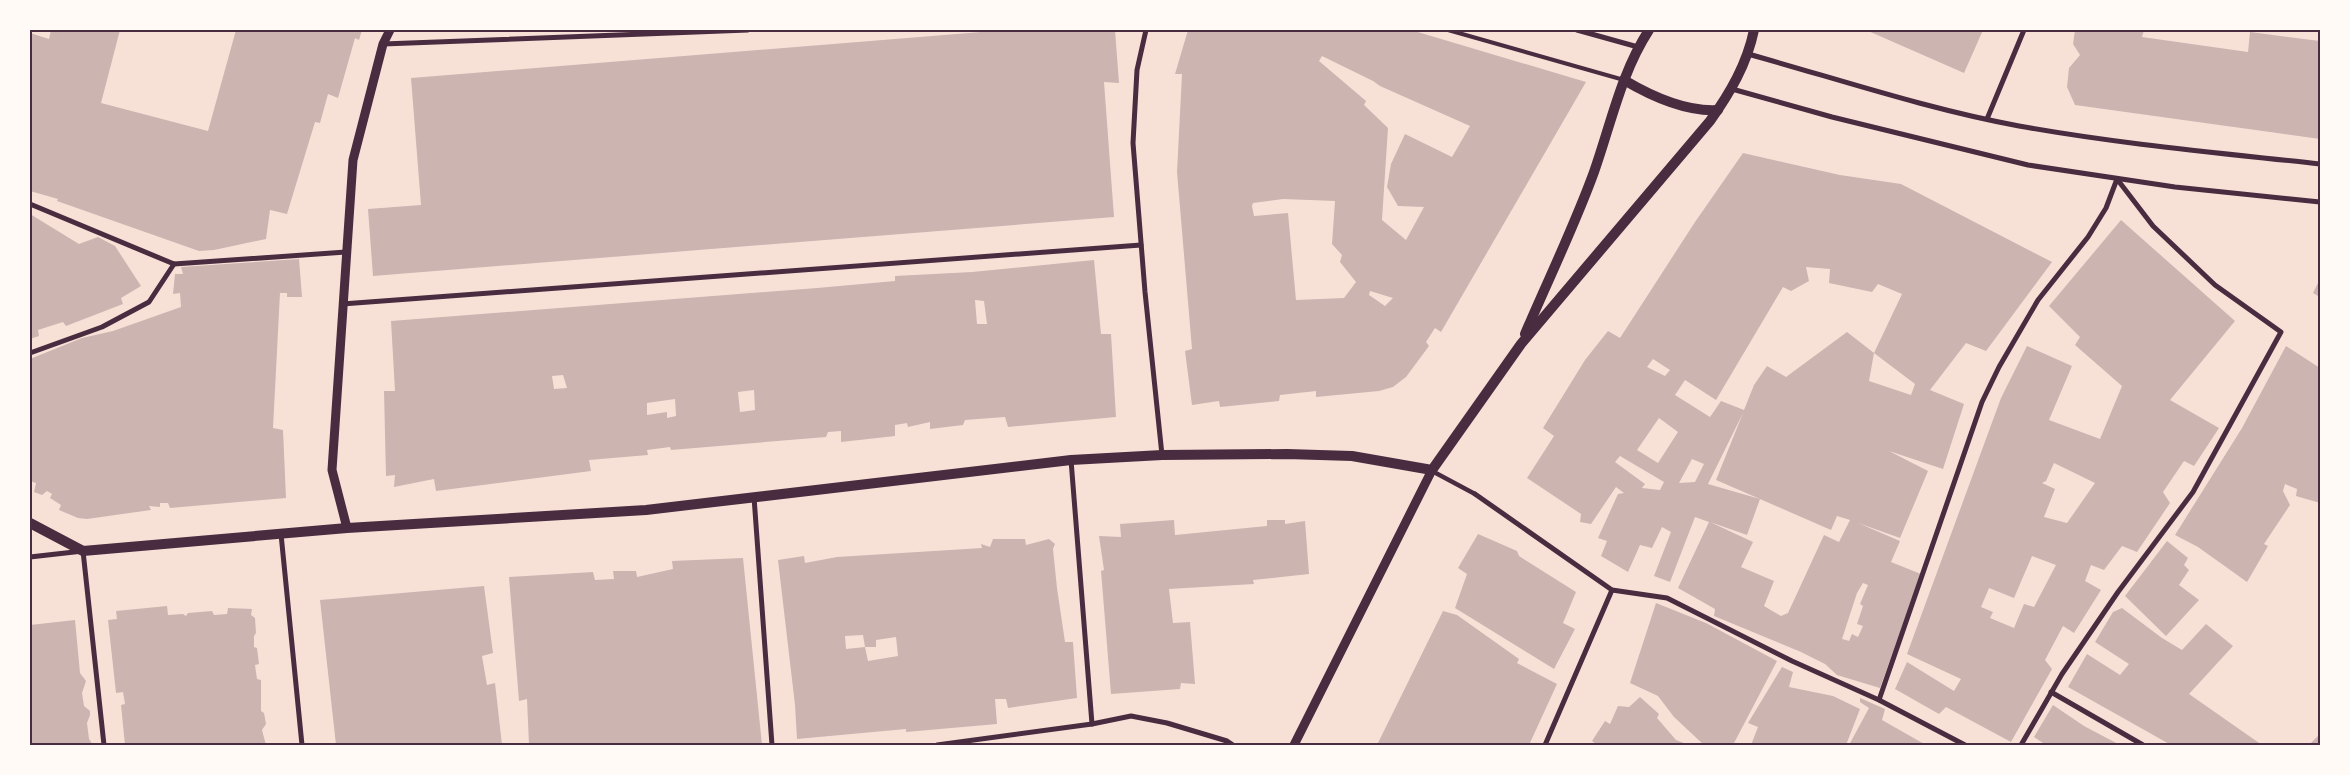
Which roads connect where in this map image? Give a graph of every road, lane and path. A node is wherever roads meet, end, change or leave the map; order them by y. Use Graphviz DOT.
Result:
graph roads {
  1 [pos="390,30"];
  2 [pos="738,30"];
  3 [pos="748,30"];
  4 [pos="1146,30"];
  5 [pos="1448,30"];
  6 [pos="1577,30"];
  7 [pos="1649,30"];
  8 [pos="2024,30"];
  9 [pos="1752,32"];
  10 [pos="383,44"];
  11 [pos="1638,47"];
  12 [pos="1748,54"];
  13 [pos="1624,80"];
  14 [pos="1732,89"];
  15 [pos="1718,110"];
  16 [pos="1988,119"];
  17 [pos="2320,164"];
  18 [pos="2117,179"];
  19 [pos="2320,202"];
  20 [pos="30,204"];
  21 [pos="1141,245"];
  22 [pos="346,252"];
  23 [pos="174,264"];
  24 [pos="342,304"];
  25 [pos="1521,344"];
  26 [pos="30,353"];
  27 [pos="1162,456"];
  28 [pos="1071,460"];
  29 [pos="1432,470"];
  30 [pos="1475,494"];
  31 [pos="754,496"];
  32 [pos="30,523"];
  33 [pos="347,528"];
  34 [pos="281,534"];
  35 [pos="83,551"];
  36 [pos="30,557"];
  37 [pos="1612,590"];
  38 [pos="2051,692"];
  39 [pos="1879,700"];
  40 [pos="1092,724"];
  41 [pos="104,745"];
  42 [pos="302,745"];
  43 [pos="772,745"];
  44 [pos="938,745"];
  45 [pos="1232,745"];
  46 [pos="1294,745"];
  47 [pos="1546,745"];
  48 [pos="1965,745"];
  49 [pos="2021,745"];
  50 [pos="2143,745"];
  1 -- 10 [label="street"];
  2 -- 3 [label="street"];
  2 -- 10 [label="street"];
  4 -- 21 [label="street"];
  5 -- 13 [label="lane"];
  6 -- 11 [label="street"];
  7 -- 11 [label="main road"];
  8 -- 16 [label="street"];
  9 -- 12 [label="main road"];
  10 -- 22 [label="street"];
  11 -- 13 [label="main road"];
  12 -- 14 [label="main road"];
  12 -- 16 [label="street"];
  13 -- 15 [label="main road"];
  13 -- 25 [label="main road"];
  14 -- 15 [label="main road"];
  14 -- 18 [label="street"];
  15 -- 25 [label="main road"];
  16 -- 17 [label="street"];
  18 -- 19 [label="street"];
  18 -- 38 [label="street"];
  18 -- 39 [label="street"];
  20 -- 23 [label="street"];
  21 -- 24 [label="street"];
  21 -- 27 [label="street"];
  22 -- 23 [label="street"];
  22 -- 24 [label="street"];
  23 -- 26 [label="street"];
  24 -- 33 [label="street"];
  25 -- 29 [label="main road"];
  27 -- 28 [label="main road"];
  27 -- 29 [label="main road"];
  28 -- 31 [label="main road"];
  28 -- 40 [label="street"];
  29 -- 30 [label="street"];
  29 -- 46 [label="street"];
  30 -- 37 [label="street"];
  31 -- 33 [label="main road"];
  31 -- 43 [label="street"];
  32 -- 35 [label="main road"];
  33 -- 34 [label="main road"];
  34 -- 35 [label="main road"];
  34 -- 42 [label="street"];
  35 -- 36 [label="street"];
  35 -- 41 [label="street"];
  37 -- 39 [label="street"];
  37 -- 47 [label="street"];
  38 -- 49 [label="street"];
  38 -- 50 [label="street"];
  39 -- 48 [label="street"];
  40 -- 44 [label="street"];
  40 -- 45 [label="street"];
}
